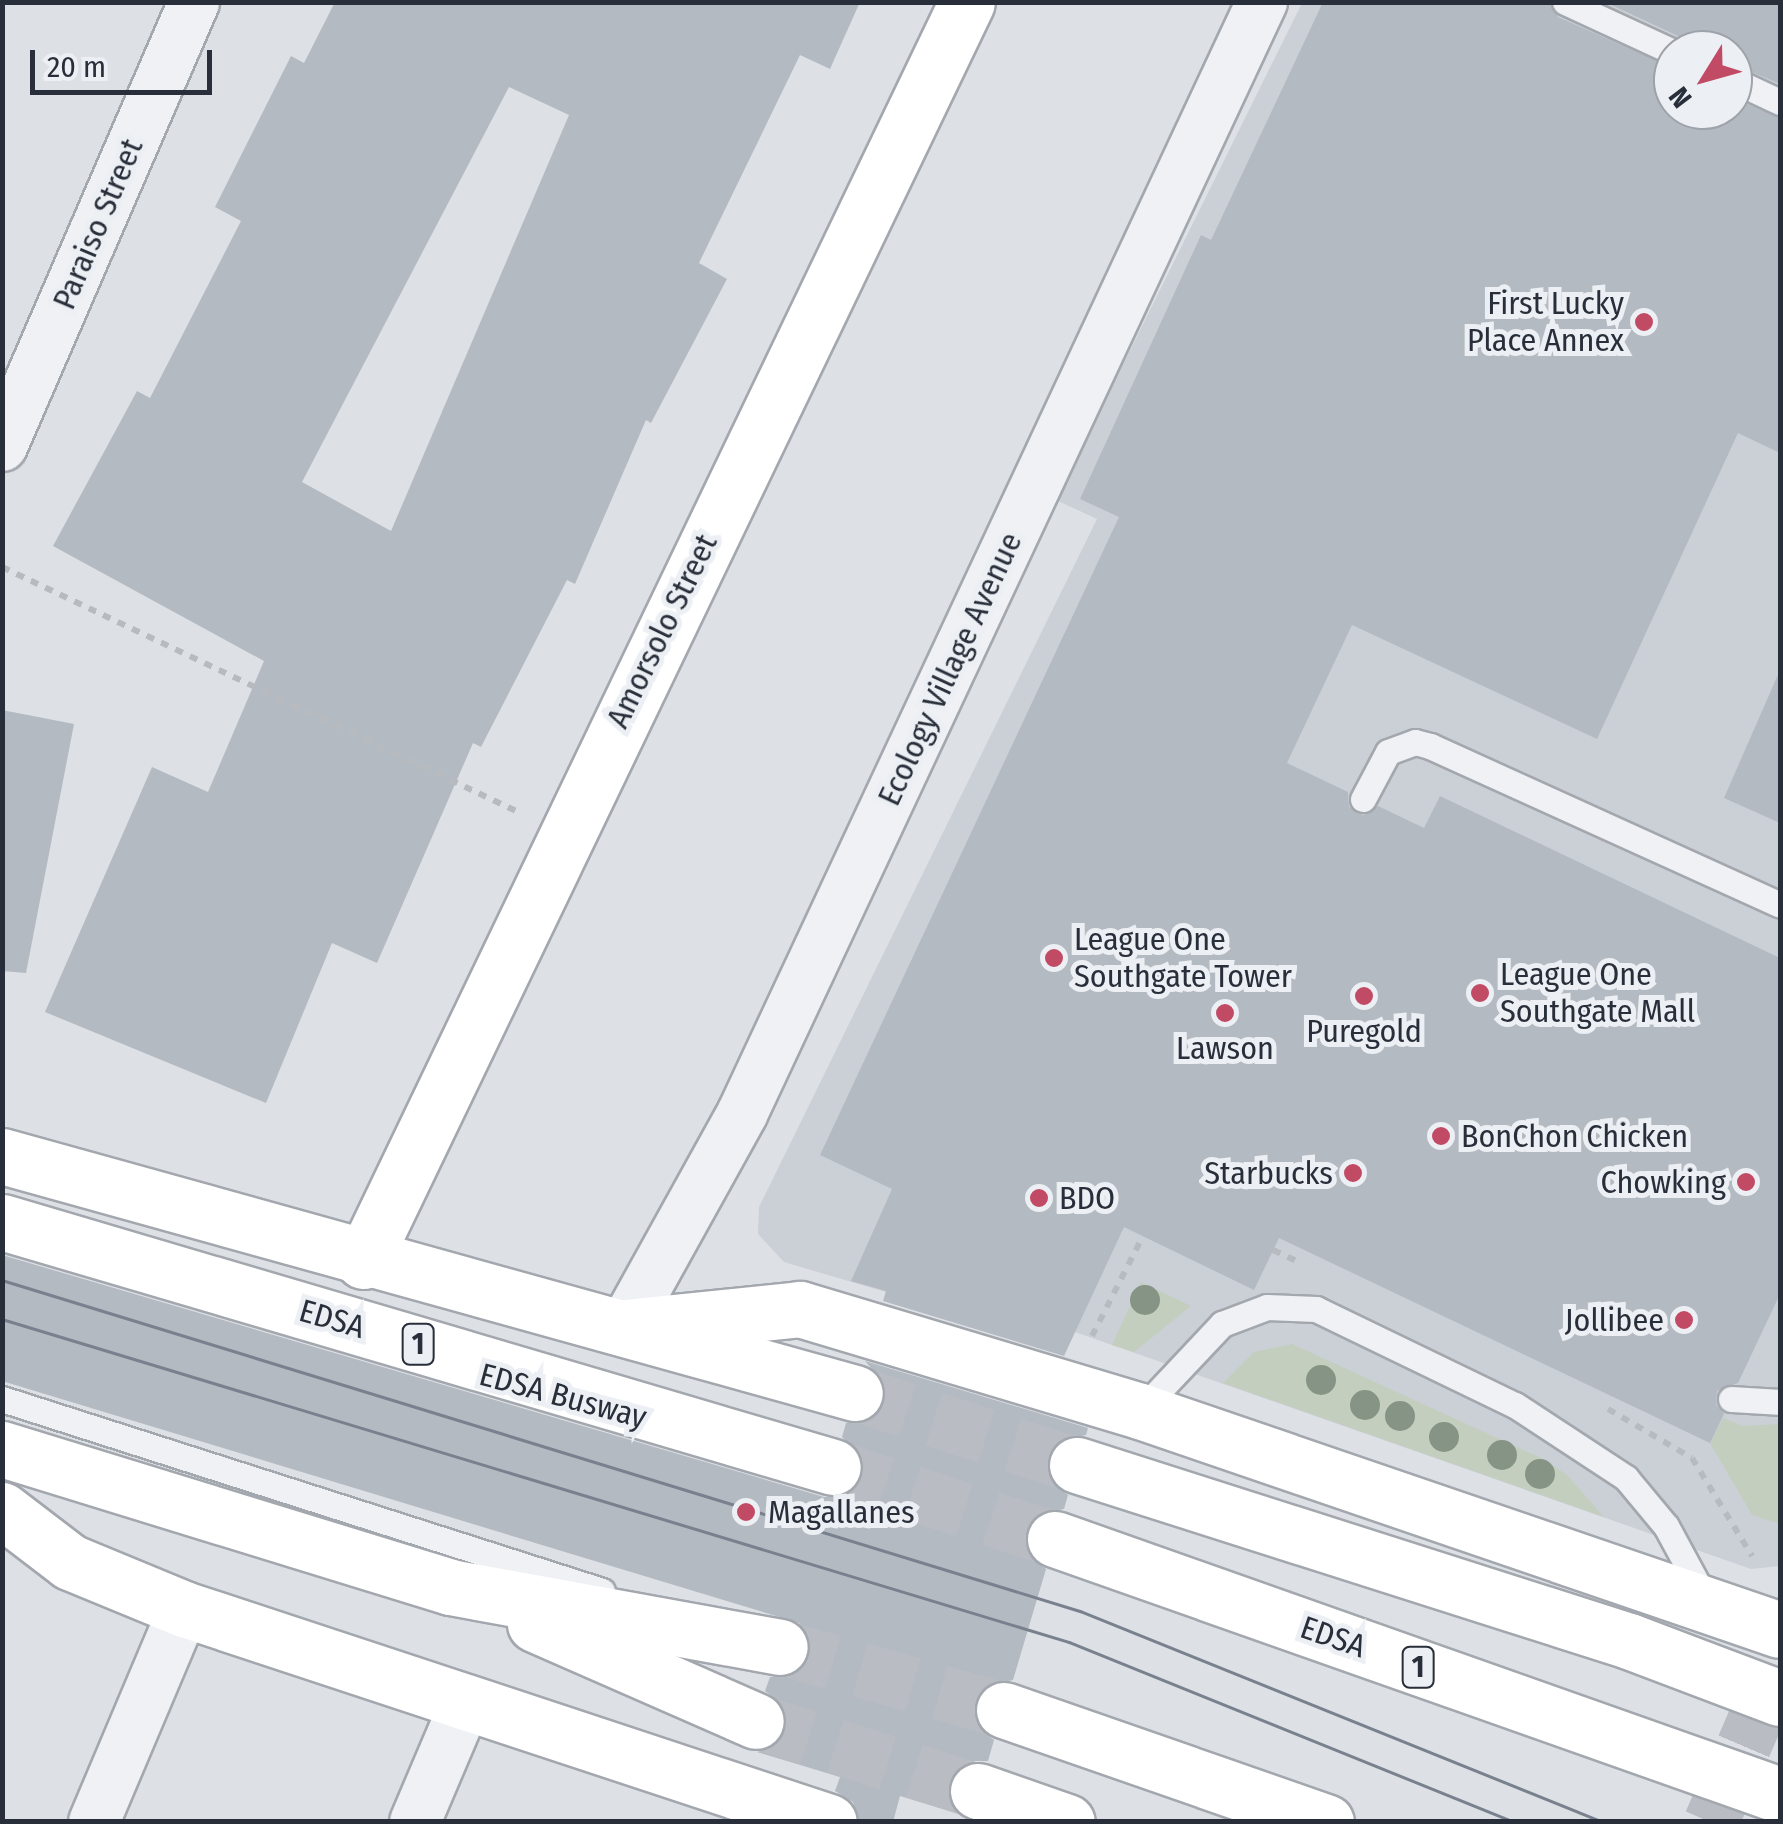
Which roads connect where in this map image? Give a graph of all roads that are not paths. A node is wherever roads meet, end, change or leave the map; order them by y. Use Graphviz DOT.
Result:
graph roads {
  1 [pos="194,2"];
  2 [pos="967,2"];
  3 [pos="1262,2"];
  4 [pos="1565,2"];
  5 [pos="1653,43"];
  6 [pos="1753,89"];
  7 [pos="1780,102"];
  8 [pos="2,446"];
  9 [pos="1363,798"];
  10 [pos="1780,905"];
  11 [pos="2,1156"];
  12 [pos="2,1222"];
  13 [pos="2,1250"];
  14 [pos="363,1261"];
  15 [pos="624,1327"];
  16 [pos="856,1393"];
  17 [pos="2,1398"];
  18 [pos="1731,1399"];
  19 [pos="1780,1402"];
  20 [pos="1140,1411"];
  21 [pos="2,1449"];
  22 [pos="1077,1465"];
  23 [pos="834,1467"];
  24 [pos="2,1510"];
  25 [pos="1055,1539"];
  26 [pos="450,1587"];
  27 [pos="1709,1604"];
  28 [pos="184,1609"];
  29 [pos="780,1646"];
  30 [pos="1779,1667"];
  31 [pos="465,1704"];
  32 [pos="1004,1710"];
  33 [pos="756,1721"];
  34 [pos="978,1791"];
  35 [pos="1780,1794"];
  36 [pos="94,1822"];
  37 [pos="415,1822"];
  38 [pos="828,1822"];
  39 [pos="1067,1822"];
  40 [pos="1326,1822"];
  1 -- 8 [label="street, Paraiso Street"];
  2 -- 14 [label="main road, Amorsolo Street"];
  3 -- 15 [label="street, Ecology Village Avenue"];
  4 -- 5 [label="lane"];
  6 -- 7 [label="lane"];
  9 -- 10 [label="lane"];
  11 -- 14 [label="main road"];
  12 -- 23 [label="main road, EDSA / 1"];
  13 -- 23 [label="lane, EDSA Busway"];
  14 -- 15 [label="main road"];
  15 -- 16 [label="main road"];
  15 -- 20 [label="main road"];
  17 -- 29 [label="lane"];
  18 -- 19 [label="lane"];
  20 -- 27 [label="main road"];
  20 -- 27 [label="lane"];
  21 -- 26 [label="main road"];
  22 -- 30 [label="main road"];
  24 -- 28 [label="main road"];
  25 -- 35 [label="main road, EDSA / 1"];
  26 -- 29 [label="main road"];
  26 -- 33 [label="main road"];
  27 -- 30 [label="main road"];
  28 -- 31 [label="main road"];
  28 -- 36 [label="street"];
  31 -- 37 [label="street"];
  31 -- 38 [label="main road"];
  32 -- 40 [label="main road"];
  34 -- 39 [label="main road"];
}
